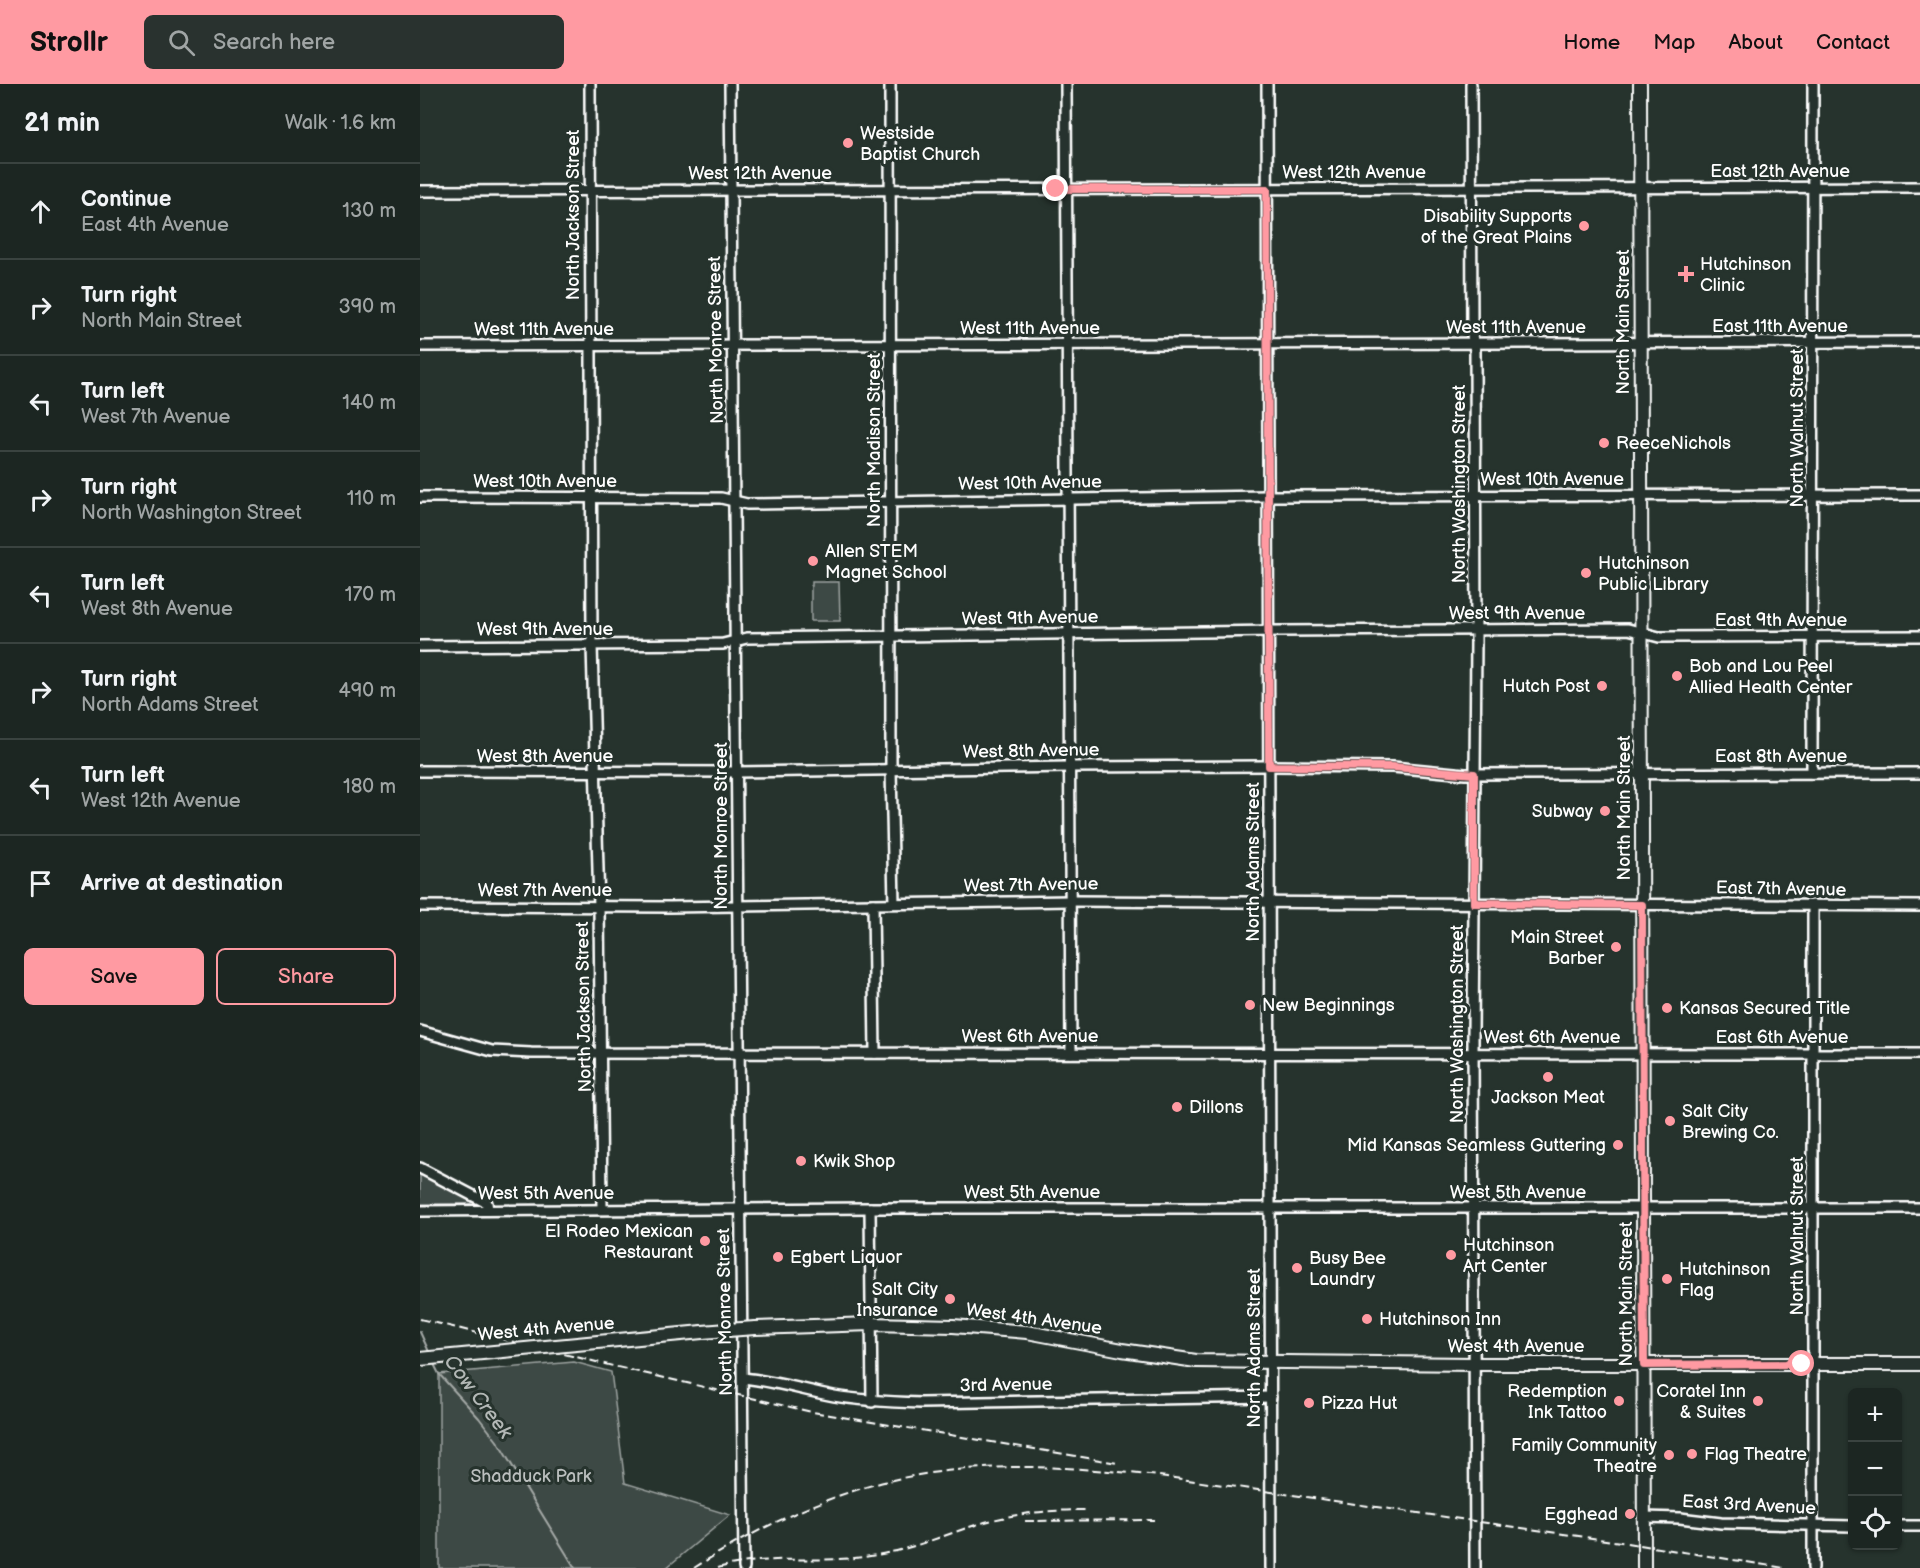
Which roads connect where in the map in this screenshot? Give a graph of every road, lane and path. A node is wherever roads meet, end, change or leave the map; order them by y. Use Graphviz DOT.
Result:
graph roads {
  1 [pos="590,84"];
  2 [pos="730,84"];
  3 [pos="890,84"];
  4 [pos="1066,84"];
  5 [pos="1267,84"];
  6 [pos="1471,84"];
  7 [pos="1640,84"];
  8 [pos="1813,84"];
  9 [pos="1471,188"];
  10 [pos="1640,188"];
  11 [pos="1813,188"];
  12 [pos="1920,188"];
  13 [pos="890,189"];
  14 [pos="1066,189"];
  15 [pos="1267,189"];
  16 [pos="590,190"];
  17 [pos="731,190"];
  18 [pos="420,191"];
  19 [pos="1813,342"];
  20 [pos="1920,342"];
  21 [pos="1474,343"];
  22 [pos="1641,343"];
  23 [pos="733,344"];
  24 [pos="1268,344"];
  25 [pos="590,345"];
  26 [pos="890,345"];
  27 [pos="1067,345"];
  28 [pos="420,346"];
  29 [pos="1813,494"];
  30 [pos="1641,495"];
  31 [pos="1920,495"];
  32 [pos="1268,496"];
  33 [pos="1476,496"];
  34 [pos="420,497"];
  35 [pos="592,498"];
  36 [pos="734,500"];
  37 [pos="1068,500"];
  38 [pos="891,502"];
  39 [pos="1476,629"];
  40 [pos="1268,631"];
  41 [pos="1642,633"];
  42 [pos="1068,634"];
  43 [pos="891,636"];
  44 [pos="1813,636"];
  45 [pos="1920,636"];
  46 [pos="736,641"];
  47 [pos="592,645"];
  48 [pos="420,646"];
  49 [pos="1269,766"];
  50 [pos="1069,767"];
  51 [pos="891,770"];
  52 [pos="420,771"];
  53 [pos="737,772"];
  54 [pos="595,773"];
  55 [pos="1642,773"];
  56 [pos="1812,773"];
  57 [pos="1920,773"];
  58 [pos="1474,774"];
  59 [pos="1070,901"];
  60 [pos="1269,902"];
  61 [pos="894,903"];
  62 [pos="1474,903"];
  63 [pos="873,904"];
  64 [pos="738,905"];
  65 [pos="1642,905"];
  66 [pos="1813,905"];
  67 [pos="420,906"];
  68 [pos="1920,906"];
  69 [pos="599,907"];
  70 [pos="420,1030"];
  71 [pos="739,1053"];
  72 [pos="875,1053"];
  73 [pos="1071,1053"];
  74 [pos="1269,1053"];
  75 [pos="1474,1053"];
  76 [pos="1813,1053"];
  77 [pos="601,1054"];
  78 [pos="1643,1054"];
  79 [pos="1920,1054"];
  80 [pos="420,1168"];
  81 [pos="870,1208"];
  82 [pos="1474,1208"];
  83 [pos="1920,1208"];
  84 [pos="602,1209"];
  85 [pos="741,1209"];
  86 [pos="1270,1209"];
  87 [pos="1644,1209"];
  88 [pos="1813,1209"];
  89 [pos="420,1210"];
  90 [pos="488,1210"];
  91 [pos="871,1324"];
  92 [pos="420,1359"];
  93 [pos="1271,1362"];
  94 [pos="1474,1364"];
  95 [pos="1814,1364"];
  96 [pos="1920,1364"];
  97 [pos="1644,1365"];
  98 [pos="743,1378"];
  99 [pos="1271,1397"];
  100 [pos="872,1402"];
  101 [pos="1644,1517"];
  102 [pos="1814,1526"];
  103 [pos="1848,1526"];
  104 [pos="1902,1526"];
  105 [pos="1920,1526"];
  106 [pos="744,1568"];
  107 [pos="1271,1568"];
  108 [pos="1475,1568"];
  109 [pos="1644,1568"];
  110 [pos="1813,1568"];
  1 -- 16 [label="street, North Jackson Street"];
  2 -- 17 [label="street, North Monroe Street"];
  3 -- 13 [label="street, North Madison Street"];
  4 -- 14 [label="street"];
  5 -- 15 [label="street, North Adams Street"];
  6 -- 9 [label="street, North Washington Street"];
  7 -- 10 [label="main road, North Main Street"];
  8 -- 11 [label="street, North Walnut Street"];
  9 -- 10 [label="street, West 12th Avenue"];
  9 -- 15 [label="street, West 12th Avenue"];
  9 -- 21 [label="street, North Washington Street"];
  10 -- 11 [label="street, East 12th Avenue"];
  10 -- 22 [label="main road, North Main Street"];
  11 -- 12 [label="street, East 12th Avenue"];
  11 -- 19 [label="street, North Walnut Street"];
  13 -- 14 [label="street, West 12th Avenue"];
  13 -- 17 [label="street, West 12th Avenue"];
  13 -- 26 [label="street, North Madison Street"];
  14 -- 15 [label="street, West 12th Avenue"];
  14 -- 27 [label="street"];
  15 -- 24 [label="street, North Adams Street"];
  16 -- 17 [label="street, West 12th Avenue"];
  16 -- 18 [label="street, West 12th Avenue"];
  16 -- 25 [label="street, North Jackson Street"];
  17 -- 23 [label="street, North Monroe Street"];
  19 -- 20 [label="street, East 11th Avenue"];
  19 -- 22 [label="street, East 11th Avenue"];
  19 -- 29 [label="street, North Walnut Street"];
  21 -- 22 [label="street, West 11th Avenue"];
  21 -- 24 [label="street, West 11th Avenue"];
  21 -- 33 [label="street, North Washington Street"];
  22 -- 30 [label="main road, North Main Street"];
  23 -- 25 [label="street, West 11th Avenue"];
  23 -- 26 [label="street, West 11th Avenue"];
  23 -- 36 [label="street, North Monroe Street"];
  24 -- 27 [label="street, West 11th Avenue"];
  24 -- 32 [label="street, North Adams Street"];
  25 -- 28 [label="street, West 11th Avenue"];
  25 -- 35 [label="street, North Jackson Street"];
  26 -- 27 [label="street, West 11th Avenue"];
  26 -- 38 [label="street, North Madison Street"];
  27 -- 37 [label="street"];
  29 -- 30 [label="street, West 10th Avenue"];
  29 -- 31 [label="street, West 10th Avenue"];
  29 -- 44 [label="street, North Walnut Street"];
  30 -- 33 [label="street, West 10th Avenue"];
  30 -- 41 [label="main road, North Main Street"];
  32 -- 33 [label="street, West 10th Avenue"];
  32 -- 37 [label="street, West 10th Avenue"];
  32 -- 40 [label="street, North Adams Street"];
  33 -- 39 [label="street, North Washington Street"];
  34 -- 35 [label="street, West 10th Avenue"];
  35 -- 36 [label="street, West 10th Avenue"];
  35 -- 47 [label="street, North Jackson Street"];
  36 -- 38 [label="street, West 10th Avenue"];
  36 -- 46 [label="street, North Monroe Street"];
  37 -- 38 [label="street, West 10th Avenue"];
  37 -- 42 [label="street"];
  38 -- 43 [label="street, North Madison Street"];
  39 -- 40 [label="street, West 9th Avenue"];
  39 -- 41 [label="street, West 9th Avenue"];
  39 -- 58 [label="street, North Washington Street"];
  40 -- 42 [label="street, West 9th Avenue"];
  40 -- 49 [label="street, North Adams Street"];
  41 -- 44 [label="street, East 9th Avenue"];
  41 -- 55 [label="main road, North Main Street"];
  42 -- 43 [label="street, West 9th Avenue"];
  42 -- 50 [label="street"];
  43 -- 46 [label="street, West 9th Avenue"];
  43 -- 51 [label="street, North Madison Street"];
  44 -- 45 [label="street, East 9th Avenue"];
  44 -- 56 [label="street, North Walnut Street"];
  46 -- 47 [label="street, West 9th Avenue"];
  46 -- 53 [label="street, North Monroe Street"];
  47 -- 48 [label="street, West 9th Avenue"];
  47 -- 54 [label="street, North Jackson Street"];
  49 -- 50 [label="street, West 8th Avenue"];
  49 -- 58 [label="street, West 8th Avenue"];
  49 -- 60 [label="street, North Adams Street"];
  50 -- 51 [label="street, West 8th Avenue"];
  50 -- 59 [label="street"];
  51 -- 53 [label="street, West 8th Avenue"];
  51 -- 61 [label="street, North Madison Street"];
  52 -- 54 [label="street, West 8th Avenue"];
  53 -- 54 [label="street, West 8th Avenue"];
  53 -- 64 [label="street, North Monroe Street"];
  54 -- 69 [label="street, North Jackson Street"];
  55 -- 56 [label="street, East 8th Avenue"];
  55 -- 58 [label="street, West 8th Avenue"];
  55 -- 65 [label="main road, North Main Street"];
  56 -- 57 [label="street, East 8th Avenue"];
  58 -- 62 [label="street, North Washington Street"];
  59 -- 60 [label="street, West 7th Avenue"];
  59 -- 61 [label="street, West 7th Avenue"];
  59 -- 73 [label="street"];
  60 -- 62 [label="street, West 7th Avenue"];
  60 -- 74 [label="street, North Adams Street"];
  61 -- 63 [label="street, West 7th Avenue"];
  62 -- 65 [label="street, West 7th Avenue"];
  62 -- 75 [label="street, North Washington Street"];
  63 -- 64 [label="street, West 7th Avenue"];
  63 -- 72 [label="street"];
  64 -- 69 [label="street, West 7th Avenue"];
  64 -- 71 [label="street, North Monroe Street"];
  65 -- 66 [label="street, East 7th Avenue"];
  65 -- 78 [label="main road, North Main Street"];
  66 -- 68 [label="street, East 7th Avenue"];
  66 -- 76 [label="street, North Walnut Street"];
  67 -- 69 [label="street, West 7th Avenue"];
  69 -- 77 [label="street, North Jackson Street"];
  70 -- 77 [label="street, West 6th Avenue"];
  71 -- 72 [label="street, West 6th Avenue"];
  71 -- 77 [label="street, West 6th Avenue"];
  71 -- 85 [label="street, North Monroe Street"];
  72 -- 73 [label="street, West 6th Avenue"];
  73 -- 74 [label="street, West 6th Avenue"];
  74 -- 75 [label="street, West 6th Avenue"];
  74 -- 86 [label="street, North Adams Street"];
  75 -- 78 [label="street, West 6th Avenue"];
  75 -- 82 [label="street, North Washington Street"];
  76 -- 78 [label="street, East 6th Avenue"];
  76 -- 79 [label="street, East 6th Avenue"];
  76 -- 88 [label="street, North Walnut Street"];
  77 -- 84 [label="street, North Jackson Street"];
  78 -- 87 [label="main road, North Main Street"];
  80 -- 90 [label="street"];
  81 -- 85 [label="street, West 5th Avenue"];
  81 -- 86 [label="street, West 5th Avenue"];
  81 -- 91 [label="street"];
  82 -- 86 [label="street, West 5th Avenue"];
  82 -- 87 [label="street, West 5th Avenue"];
  82 -- 94 [label="street, North Washington Street"];
  83 -- 88 [label="street, West 5th Avenue"];
  84 -- 85 [label="street, West 5th Avenue"];
  84 -- 90 [label="street, West 5th Avenue"];
  85 -- 98 [label="street, North Monroe Street"];
  86 -- 93 [label="street, North Adams Street"];
  87 -- 88 [label="street, West 5th Avenue"];
  87 -- 97 [label="main road, North Main Street"];
  88 -- 95 [label="street, North Walnut Street"];
  89 -- 90 [label="street, West 5th Avenue"];
  91 -- 92 [label="main road, West 4th Avenue, bridge"];
  91 -- 93 [label="main road, West 4th Avenue"];
  91 -- 100 [label="street"];
  93 -- 94 [label="main road, West 4th Avenue"];
  93 -- 99 [label="street, North Adams Street"];
  94 -- 97 [label="main road, West 4th Avenue"];
  94 -- 108 [label="street, North Washington Street"];
  95 -- 96 [label="main road, West 4th Avenue"];
  95 -- 97 [label="main road, West 4th Avenue"];
  95 -- 102 [label="street, North Walnut Street"];
  97 -- 101 [label="main road, North Main Street"];
  98 -- 100 [label="street, 3rd Avenue"];
  98 -- 106 [label="street, North Monroe Street"];
  99 -- 100 [label="street, 3rd Avenue"];
  99 -- 107 [label="street, North Adams Street"];
  101 -- 102 [label="street, East 3rd Avenue"];
  101 -- 109 [label="main road, North Main Street"];
  102 -- 103 [label="street, East 3rd Avenue"];
  102 -- 110 [label="street, North Walnut Street"];
  104 -- 105 [label="street"];
}
